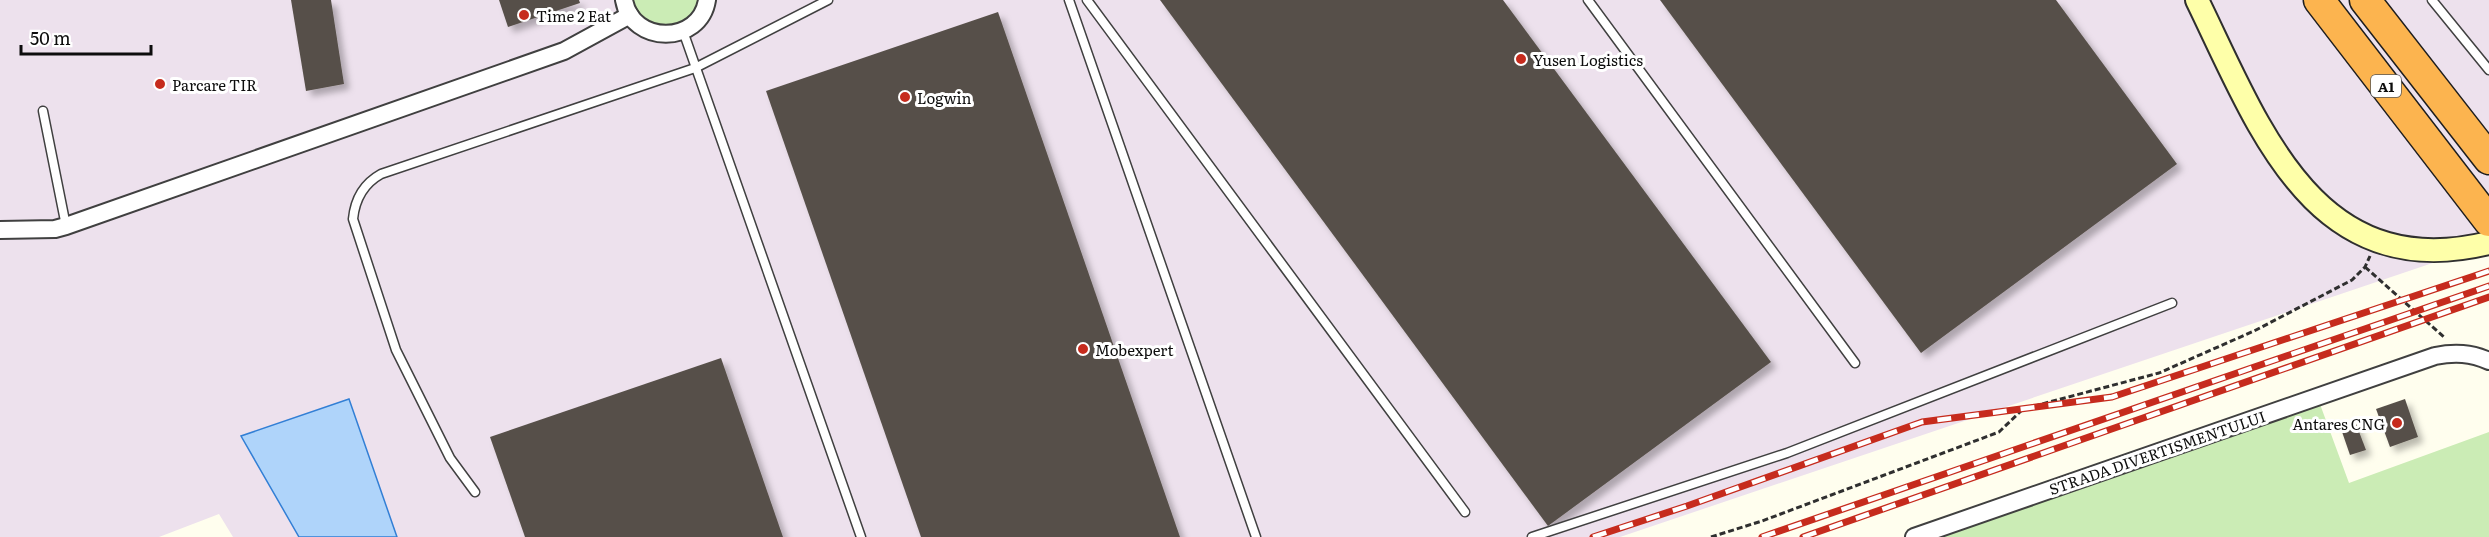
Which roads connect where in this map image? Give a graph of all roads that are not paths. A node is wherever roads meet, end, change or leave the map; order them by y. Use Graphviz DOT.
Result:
graph roads {
  1 [pos="707,0"];
  2 [pos="828,0"];
  3 [pos="1069,0"];
  4 [pos="1087,0"];
  5 [pos="1588,0"];
  6 [pos="2197,0"];
  7 [pos="2319,0"];
  8 [pos="2365,0"];
  9 [pos="2432,0"];
  10 [pos="627,8"];
  11 [pos="683,31"];
  12 [pos="695,68"];
  13 [pos="2489,70"];
  14 [pos="43,111"];
  15 [pos="2486,154"];
  16 [pos="2489,221"];
  17 [pos="66,226"];
  18 [pos="0,230"];
  19 [pos="2489,243"];
  20 [pos="2172,303"];
  21 [pos="2489,361"];
  22 [pos="1855,363"];
  23 [pos="475,492"];
  24 [pos="1465,512"];
  25 [pos="861,537"];
  26 [pos="1256,537"];
  27 [pos="1532,537"];
  28 [pos="1914,537"];
  1 -- 11 [label="street"];
  2 -- 12 [label="lane"];
  3 -- 26 [label="lane"];
  4 -- 24 [label="lane"];
  5 -- 22 [label="lane"];
  6 -- 19 [label="main road"];
  7 -- 16 [label="highway, A1"];
  8 -- 15 [label="highway, A1"];
  9 -- 13 [label="lane"];
  10 -- 11 [label="street"];
  10 -- 17 [label="street"];
  11 -- 12 [label="lane"];
  12 -- 23 [label="lane"];
  12 -- 25 [label="lane"];
  14 -- 17 [label="lane"];
  17 -- 18 [label="street"];
  20 -- 27 [label="lane"];
  21 -- 28 [label="street, STRADA DIVERTISMENTULUI"];
}
